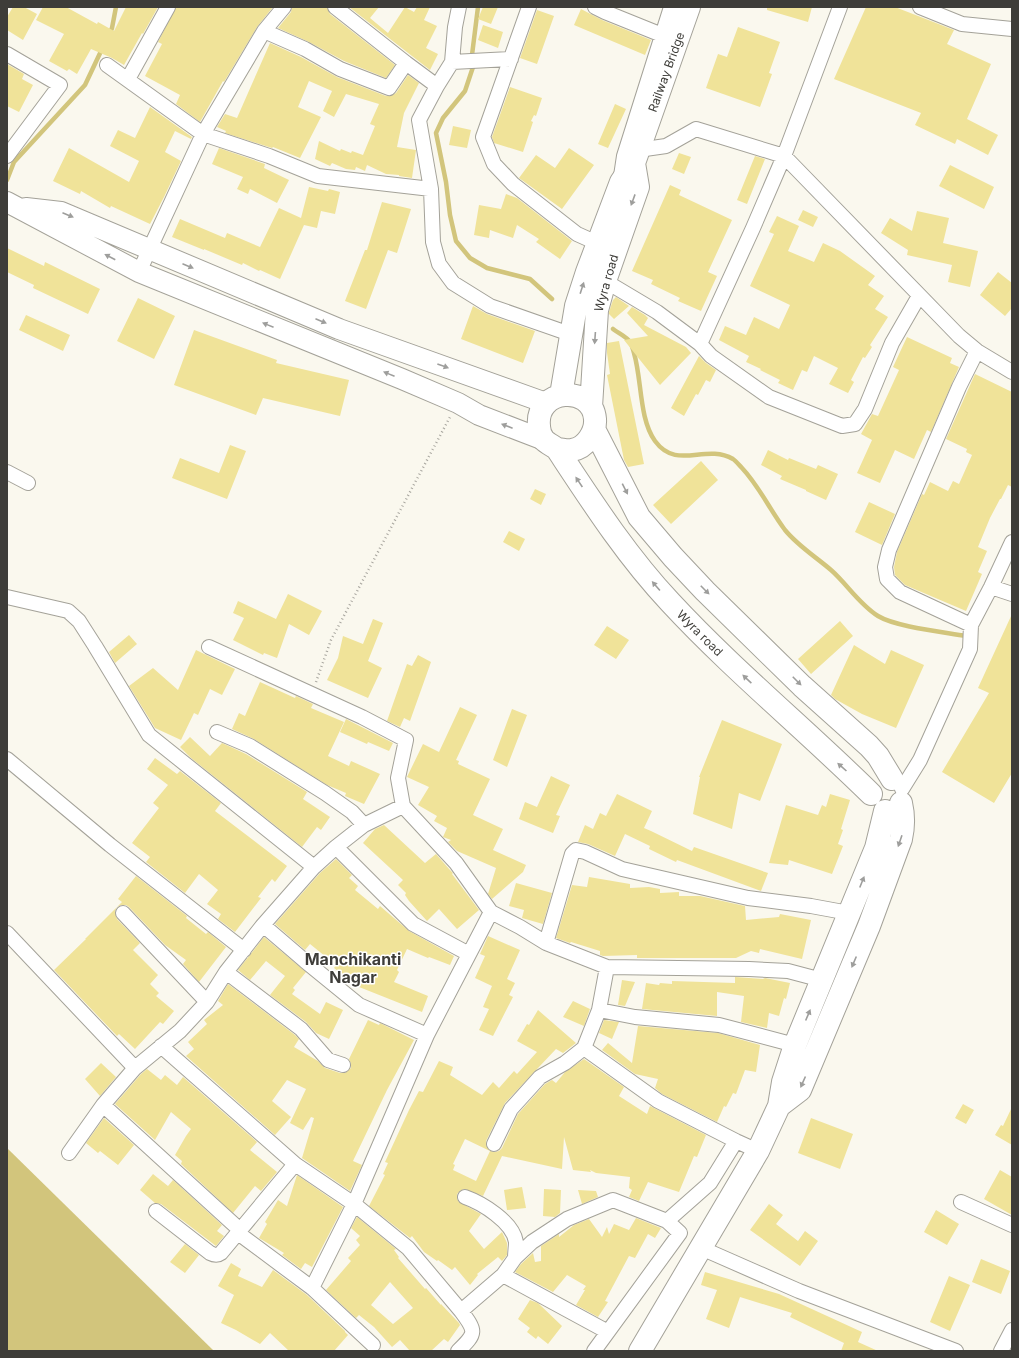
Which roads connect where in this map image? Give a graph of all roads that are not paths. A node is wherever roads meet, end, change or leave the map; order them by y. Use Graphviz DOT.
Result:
graph roads {
  1 [pos="168,7"];
  2 [pos="284,7"];
  3 [pos="334,7"];
  4 [pos="459,7"];
  5 [pos="529,7"];
  6 [pos="595,7"];
  7 [pos="671,7"];
  8 [pos="690,7"];
  9 [pos="840,7"];
  10 [pos="920,7"];
  11 [pos="1012,29"];
  12 [pos="264,31"];
  13 [pos="662,35"];
  14 [pos="7,54"];
  15 [pos="511,59"];
  16 [pos="456,61"];
  17 [pos="406,63"];
  18 [pos="107,65"];
  19 [pos="128,79"];
  20 [pos="437,86"];
  21 [pos="203,134"];
  22 [pos="639,150"];
  23 [pos="7,156"];
  24 [pos="784,156"];
  25 [pos="621,182"];
  26 [pos="431,189"];
  27 [pos="12,205"];
  28 [pos="597,243"];
  29 [pos="149,250"];
  30 [pos="138,272"];
  31 [pos="605,282"];
  32 [pos="919,296"];
  33 [pos="570,334"];
  34 [pos="700,344"];
  35 [pos="978,351"];
  36 [pos="1012,372"];
  37 [pos="554,399"];
  38 [pos="591,407"];
  39 [pos="594,429"];
  40 [pos="550,444"];
  41 [pos="7,472"];
  42 [pos="28,483"];
  43 [pos="1012,542"];
  44 [pos="991,588"];
  45 [pos="1012,594"];
  46 [pos="7,597"];
  47 [pos="971,625"];
  48 [pos="209,647"];
  49 [pos="217,732"];
  50 [pos="7,759"];
  51 [pos="895,796"];
  52 [pos="403,806"];
  53 [pos="364,825"];
  54 [pos="336,847"];
  55 [pos="314,867"];
  56 [pos="491,912"];
  57 [pos="123,913"];
  58 [pos="849,913"];
  59 [pos="263,925"];
  60 [pos="7,933"];
  61 [pos="546,943"];
  62 [pos="244,950"];
  63 [pos="469,954"];
  64 [pos="607,966"];
  65 [pos="226,972"];
  66 [pos="822,980"];
  67 [pos="207,1002"];
  68 [pos="599,1010"];
  69 [pos="427,1035"];
  70 [pos="795,1045"];
  71 [pos="161,1046"];
  72 [pos="584,1048"];
  73 [pos="343,1065"];
  74 [pos="135,1068"];
  75 [pos="103,1106"];
  76 [pos="780,1106"];
  77 [pos="736,1141"];
  78 [pos="494,1144"];
  79 [pos="758,1151"];
  80 [pos="69,1153"];
  81 [pos="295,1164"];
  82 [pos="465,1196"];
  83 [pos="961,1202"];
  84 [pos="354,1204"];
  85 [pos="156,1211"];
  86 [pos="668,1221"];
  87 [pos="1012,1225"];
  88 [pos="239,1232"];
  89 [pos="701,1248"];
  90 [pos="515,1258"];
  91 [pos="503,1275"];
  92 [pos="312,1288"];
  93 [pos="668,1304"];
  94 [pos="461,1311"];
  95 [pos="1012,1330"];
  96 [pos="608,1332"];
  97 [pos="373,1345"];
  98 [pos="458,1351"];
  99 [pos="594,1351"];
  100 [pos="640,1351"];
  101 [pos="652,1351"];
  102 [pos="956,1351"];
  103 [pos="1001,1351"];
  1 -- 19 [label="street"];
  2 -- 12 [label="street"];
  3 -- 17 [label="street"];
  4 -- 16 [label="street"];
  5 -- 15 [label="street"];
  6 -- 13 [label="street"];
  7 -- 13 [label="street"];
  8 -- 22 [label="main road, Railway Bridge"];
  9 -- 24 [label="street"];
  10 -- 11 [label="street"];
  12 -- 17 [label="street"];
  12 -- 21 [label="street"];
  13 -- 25 [label="street"];
  14 -- 23 [label="street"];
  15 -- 16 [label="street"];
  15 -- 28 [label="street"];
  16 -- 20 [label="street"];
  17 -- 20 [label="street"];
  18 -- 19 [label="street"];
  19 -- 21 [label="street"];
  20 -- 26 [label="street"];
  21 -- 26 [label="street"];
  21 -- 29 [label="street"];
  22 -- 24 [label="street"];
  22 -- 25 [label="main road, Wyra road"];
  22 -- 31 [label="main road, Wyra road, one-way"];
  24 -- 32 [label="street"];
  24 -- 34 [label="street"];
  25 -- 28 [label="main road, Wyra road"];
  26 -- 33 [label="street"];
  27 -- 29 [label="street, one-way"];
  30 -- 27 [label="street, one-way"];
  33 -- 28 [label="main road, Wyra road, one-way"];
  29 -- 30 [label="street"];
  29 -- 37 [label="street, one-way"];
  40 -- 30 [label="street, one-way"];
  31 -- 34 [label="street"];
  31 -- 38 [label="main road, Wyra road, one-way"];
  32 -- 34 [label="street"];
  32 -- 35 [label="street"];
  33 -- 37 [label="main road, Wyra road"];
  35 -- 36 [label="street"];
  35 -- 47 [label="street"];
  37 -- 38 [label="main road"];
  37 -- 40 [label="main road, Wyra road"];
  38 -- 39 [label="main road, Wyra road"];
  39 -- 40 [label="main road"];
  39 -- 51 [label="main road, Wyra road, one-way"];
  51 -- 40 [label="main road, Wyra road, one-way"];
  41 -- 42 [label="street"];
  43 -- 44 [label="street"];
  44 -- 45 [label="street"];
  44 -- 47 [label="street"];
  46 -- 55 [label="street"];
  47 -- 51 [label="street"];
  48 -- 52 [label="street"];
  49 -- 53 [label="street"];
  50 -- 62 [label="street"];
  58 -- 51 [label="main road, one-way"];
  51 -- 76 [label="main road, one-way"];
  52 -- 53 [label="street"];
  52 -- 56 [label="street"];
  53 -- 54 [label="street"];
  54 -- 55 [label="street"];
  54 -- 63 [label="street"];
  55 -- 59 [label="street"];
  56 -- 61 [label="street"];
  56 -- 63 [label="street"];
  57 -- 67 [label="street"];
  58 -- 61 [label="street"];
  58 -- 66 [label="main road"];
  59 -- 62 [label="street"];
  59 -- 69 [label="street"];
  60 -- 74 [label="street"];
  61 -- 64 [label="street"];
  62 -- 65 [label="street"];
  63 -- 69 [label="street"];
  64 -- 66 [label="street"];
  64 -- 68 [label="street"];
  65 -- 67 [label="street"];
  65 -- 73 [label="street"];
  70 -- 66 [label="main road, one-way"];
  67 -- 71 [label="street"];
  68 -- 70 [label="street"];
  68 -- 72 [label="street"];
  69 -- 84 [label="street"];
  70 -- 76 [label="main road"];
  71 -- 74 [label="street"];
  71 -- 81 [label="street"];
  72 -- 77 [label="street"];
  72 -- 78 [label="street"];
  74 -- 75 [label="street"];
  75 -- 80 [label="street"];
  75 -- 88 [label="street"];
  76 -- 79 [label="main road"];
  77 -- 79 [label="street"];
  77 -- 86 [label="street"];
  79 -- 89 [label="main road"];
  81 -- 84 [label="street"];
  81 -- 88 [label="street"];
  82 -- 90 [label="street"];
  83 -- 87 [label="street"];
  84 -- 92 [label="street"];
  84 -- 94 [label="street"];
  85 -- 88 [label="street"];
  86 -- 90 [label="street"];
  86 -- 96 [label="street"];
  88 -- 92 [label="street"];
  89 -- 93 [label="main road"];
  89 -- 102 [label="street"];
  90 -- 91 [label="street"];
  91 -- 94 [label="street"];
  91 -- 96 [label="street"];
  92 -- 97 [label="street"];
  93 -- 100 [label="main road"];
  93 -- 101 [label="street"];
  94 -- 98 [label="street"];
  95 -- 103 [label="street"];
  96 -- 99 [label="street"];
}
